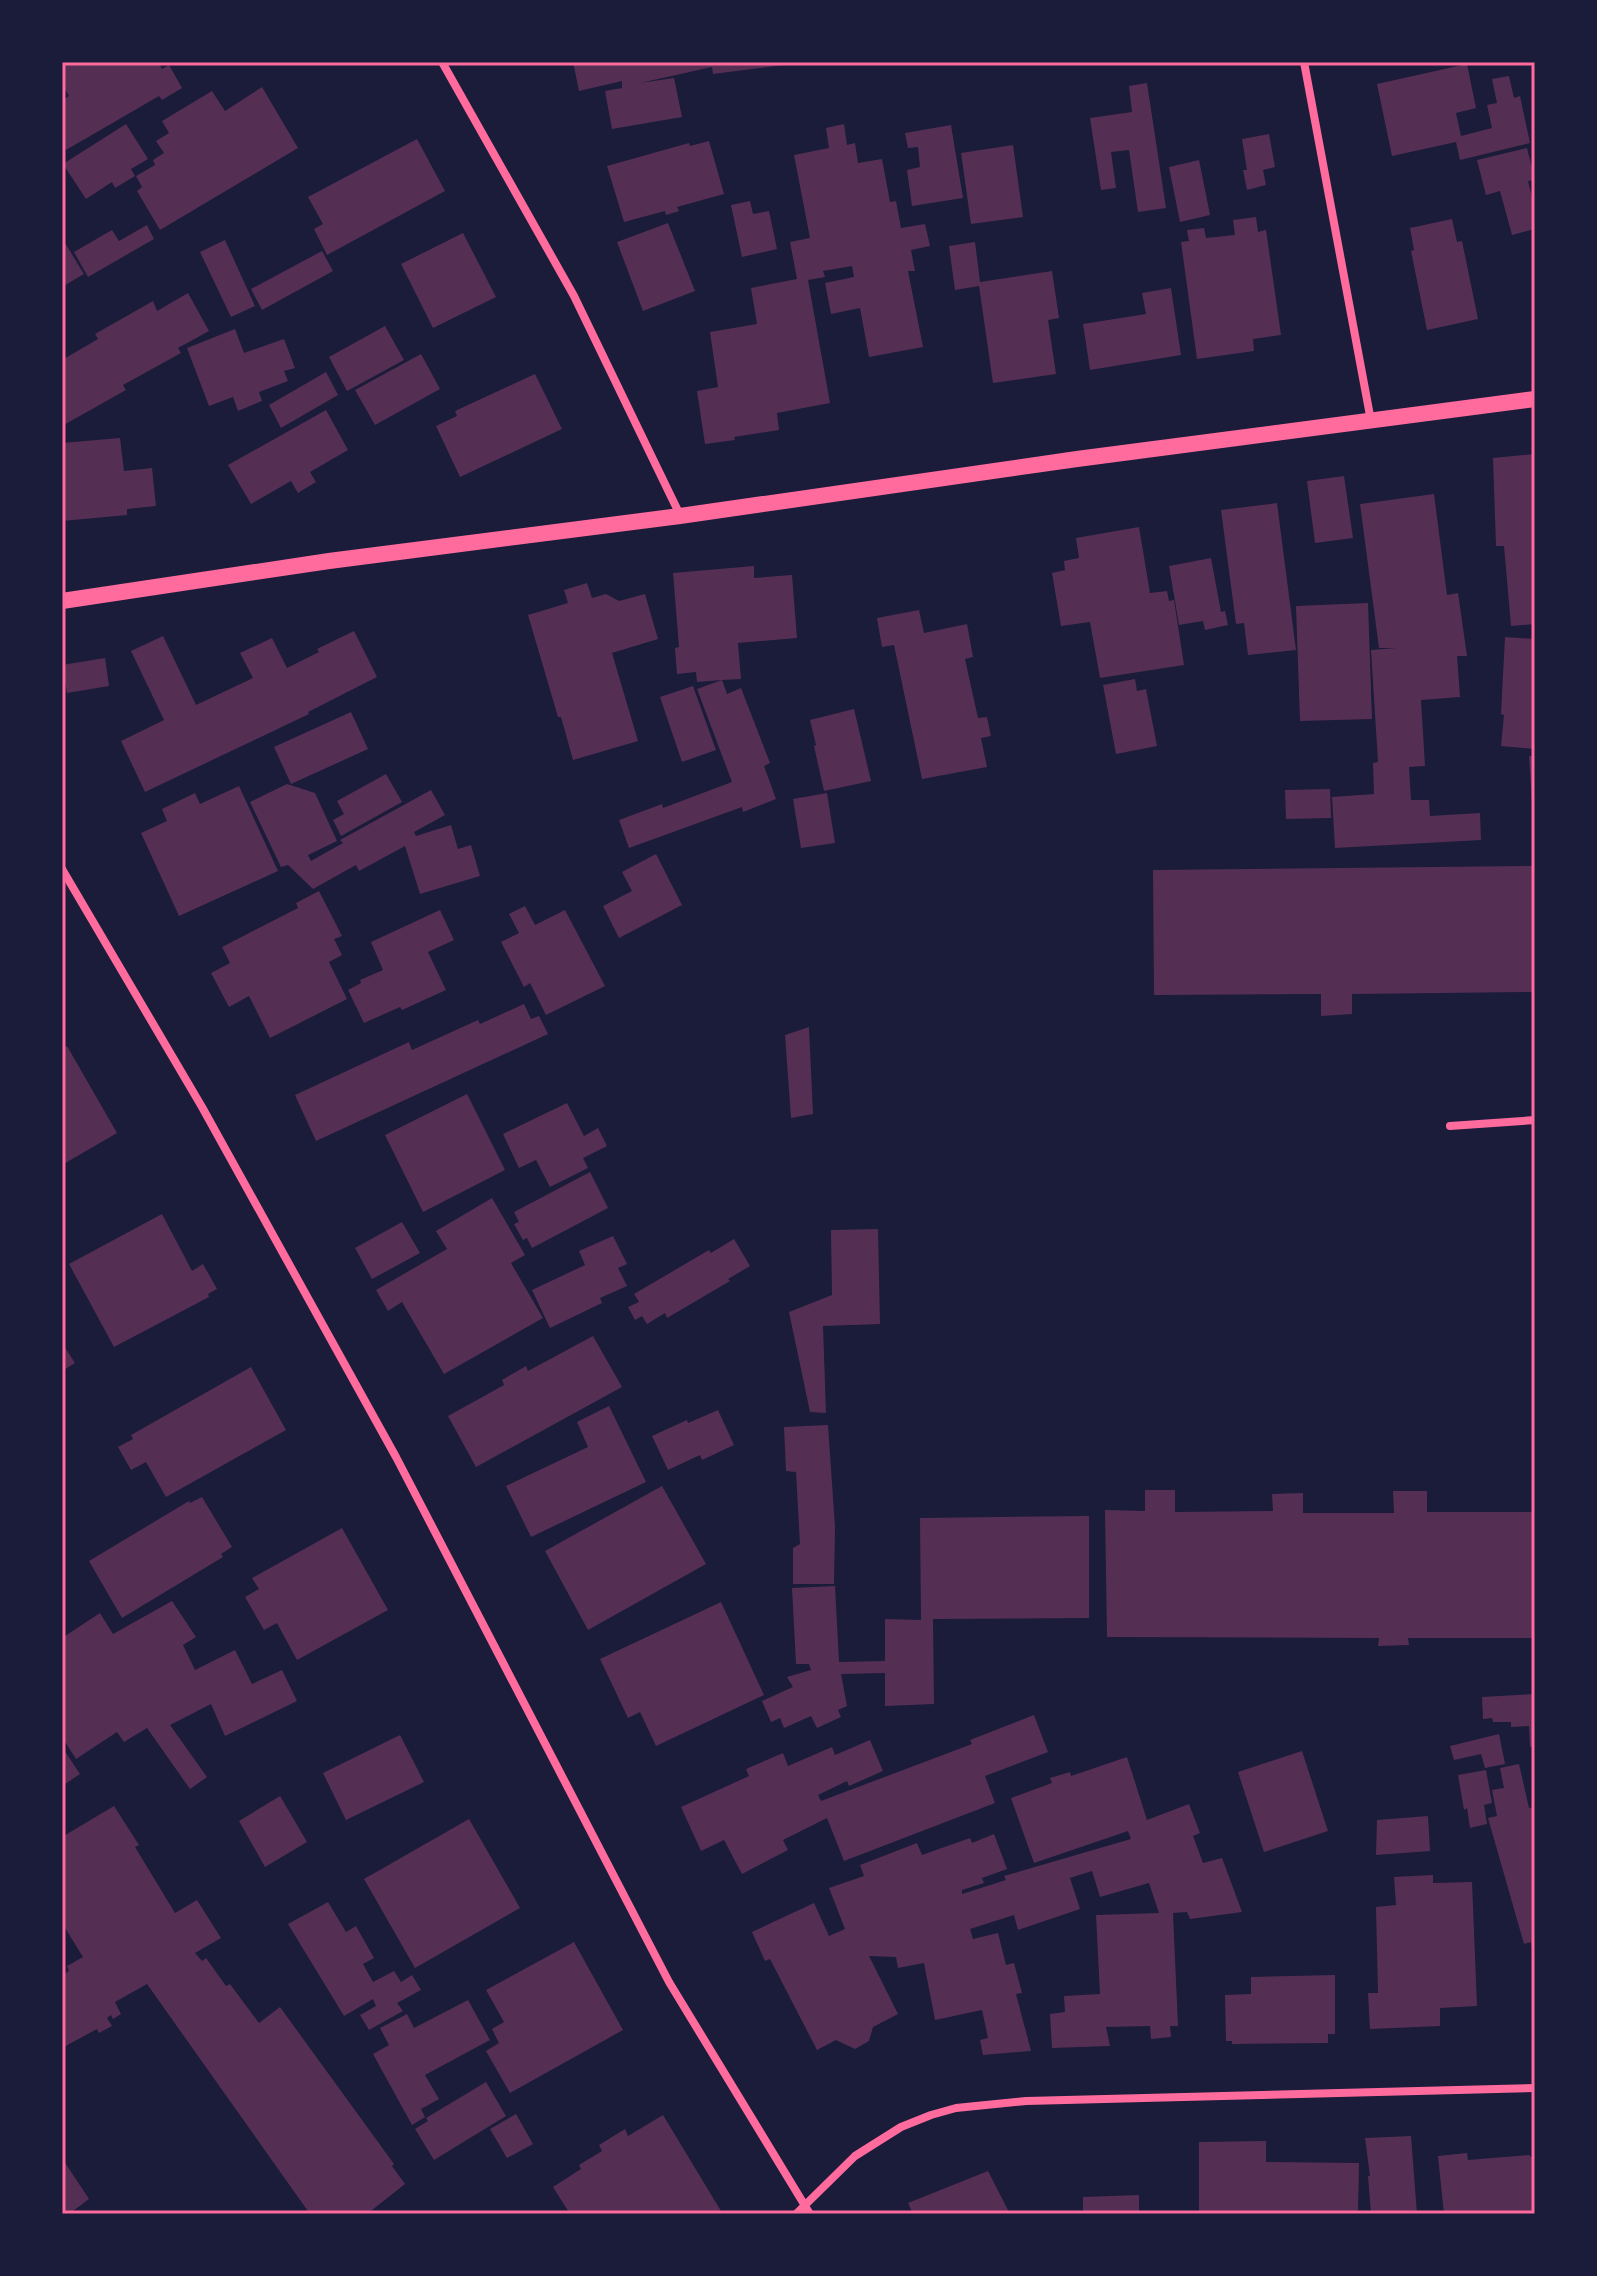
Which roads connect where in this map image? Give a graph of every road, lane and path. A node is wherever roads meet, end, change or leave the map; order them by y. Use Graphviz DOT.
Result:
graph roads {
  1 [pos="442,62"];
  2 [pos="1304,62"];
  3 [pos="1535,399"];
  4 [pos="1371,422"];
  5 [pos="680,516"];
  6 [pos="62,601"];
  7 [pos="62,869"];
  8 [pos="1535,1120"];
  9 [pos="1450,1126"];
  10 [pos="1535,2088"];
  11 [pos="808,2210"];
  12 [pos="796,2214"];
  1 -- 5 [label="street"];
  2 -- 4 [label="street"];
  3 -- 4 [label="main road"];
  4 -- 5 [label="main road"];
  5 -- 6 [label="main road"];
  7 -- 11 [label="street"];
  8 -- 9 [label="street"];
  10 -- 11 [label="street"];
  11 -- 12 [label="street"];
}
